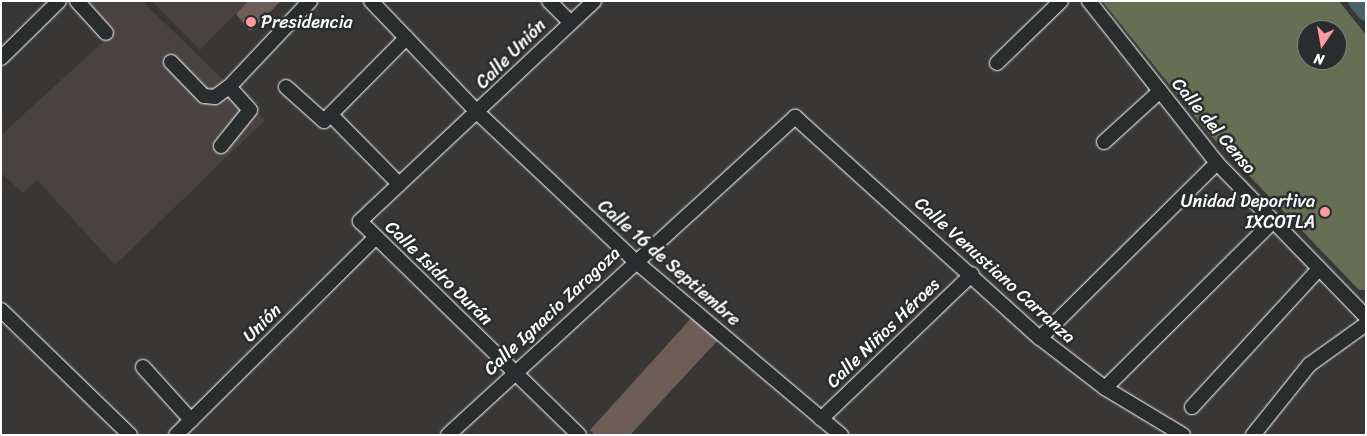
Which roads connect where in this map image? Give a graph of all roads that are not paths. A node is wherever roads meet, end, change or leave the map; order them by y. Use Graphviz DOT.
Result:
graph roads {
  1 [pos="59,1"];
  2 [pos="77,1"];
  3 [pos="310,1"];
  4 [pos="371,1"];
  5 [pos="549,1"];
  6 [pos="594,1"];
  7 [pos="1061,1"];
  8 [pos="1089,1"];
  9 [pos="570,22"];
  10 [pos="106,33"];
  11 [pos="406,38"];
  12 [pos="1,58"];
  13 [pos="171,62"];
  14 [pos="997,63"];
  15 [pos="229,87"];
  16 [pos="286,87"];
  17 [pos="1160,91"];
  18 [pos="478,113"];
  19 [pos="330,115"];
  20 [pos="795,117"];
  21 [pos="1104,142"];
  22 [pos="221,146"];
  23 [pos="1217,162"];
  24 [pos="399,184"];
  25 [pos="1272,222"];
  26 [pos="375,238"];
  27 [pos="635,260"];
  28 [pos="1319,268"];
  29 [pos="972,274"];
  30 [pos="1,310"];
  31 [pos="1366,317"];
  32 [pos="1366,324"];
  33 [pos="1040,338"];
  34 [pos="143,367"];
  35 [pos="513,371"];
  36 [pos="1105,388"];
  37 [pos="1192,407"];
  38 [pos="821,419"];
  39 [pos="191,420"];
  40 [pos="130,435"];
  41 [pos="176,435"];
  42 [pos="448,435"];
  43 [pos="579,435"];
  44 [pos="841,435"];
  45 [pos="1183,435"];
  46 [pos="1252,435"];
  1 -- 12 [label="street"];
  2 -- 10 [label="street"];
  3 -- 15 [label="street"];
  4 -- 11 [label="street, Calle 16 de Septiembre"];
  5 -- 9 [label="street"];
  6 -- 9 [label="street, Calle Unión"];
  7 -- 14 [label="street"];
  8 -- 17 [label="street, Calle del Censo"];
  9 -- 18 [label="street, Calle Unión"];
  11 -- 18 [label="street, Calle 16 de Septiembre"];
  11 -- 19 [label="street"];
  13 -- 15 [label="street"];
  15 -- 22 [label="street"];
  16 -- 19 [label="street"];
  17 -- 21 [label="street"];
  17 -- 23 [label="street, Calle del Censo"];
  18 -- 24 [label="street"];
  18 -- 27 [label="street, Calle 16 de Septiembre"];
  19 -- 24 [label="street"];
  20 -- 27 [label="street, Calle Ignacio Zaragoza"];
  20 -- 29 [label="street, Calle Venustiano Carranza"];
  23 -- 25 [label="street, Calle del Censo"];
  23 -- 33 [label="street"];
  24 -- 26 [label="street, Calle Isidro Durán"];
  25 -- 28 [label="street, Calle del Censo"];
  25 -- 36 [label="street"];
  26 -- 35 [label="street, Calle Isidro Durán"];
  26 -- 39 [label="street, Unión"];
  27 -- 35 [label="street, Calle Ignacio Zaragoza"];
  27 -- 38 [label="street, Calle 16 de Septiembre"];
  28 -- 31 [label="street, Calle del Censo"];
  28 -- 37 [label="street"];
  29 -- 33 [label="street, Calle Venustiano Carranza"];
  29 -- 38 [label="street, Calle Niños Héroes"];
  30 -- 40 [label="street"];
  32 -- 46 [label="street"];
  33 -- 36 [label="street, Calle Venustiano Carranza"];
  34 -- 39 [label="street"];
  35 -- 42 [label="street, Calle Ignacio Zaragoza"];
  35 -- 43 [label="street, Calle Isidro Durán"];
  36 -- 45 [label="street, Calle Venustiano Carranza"];
  38 -- 44 [label="street, Calle 16 de Septiembre"];
  39 -- 41 [label="street, Unión"];
}
